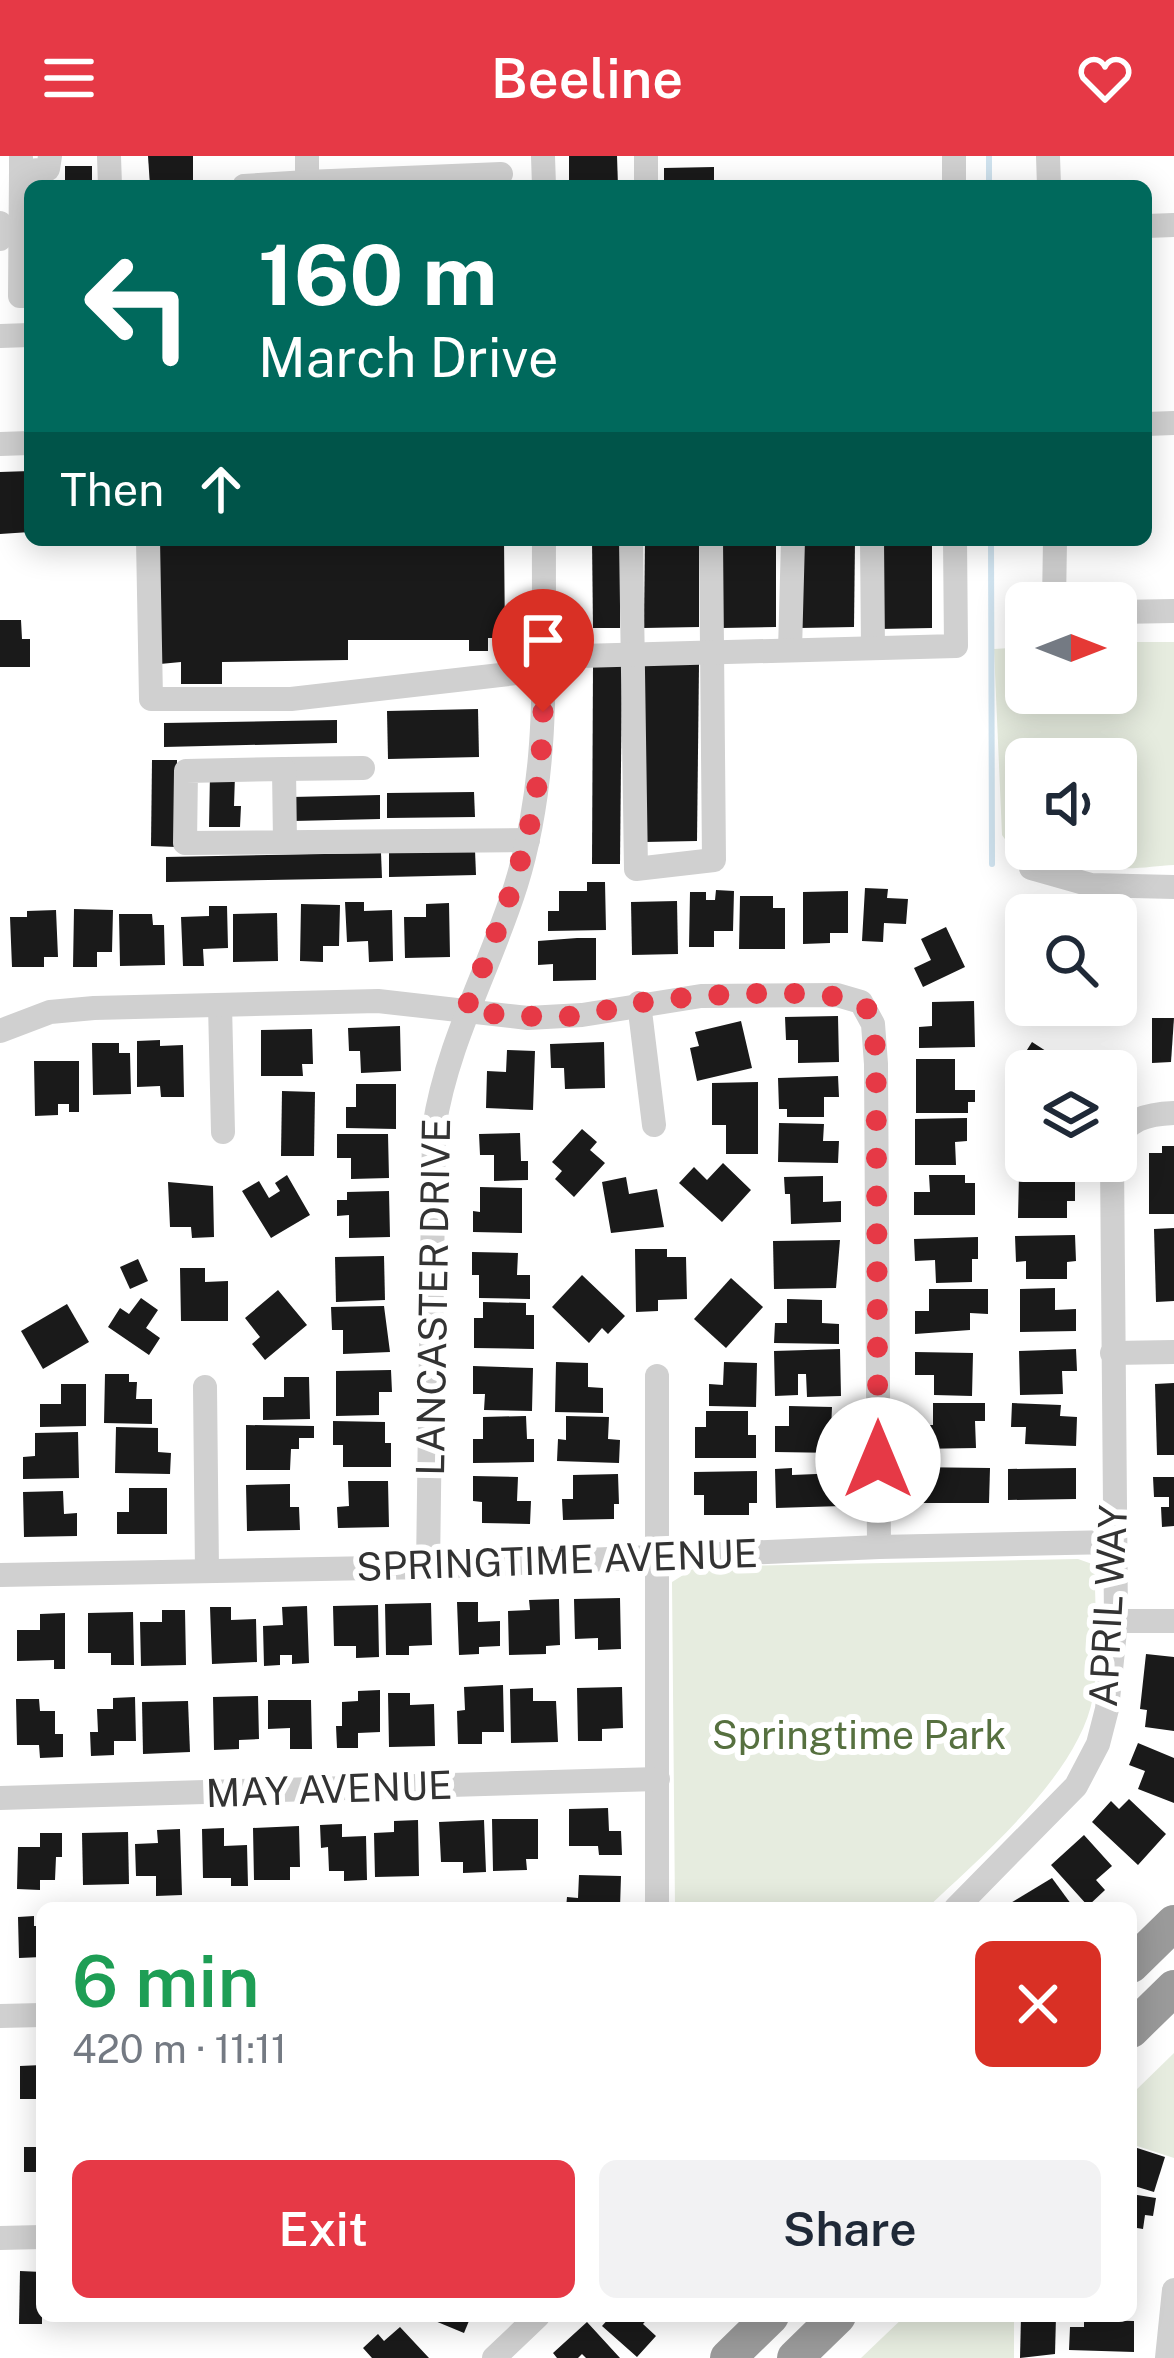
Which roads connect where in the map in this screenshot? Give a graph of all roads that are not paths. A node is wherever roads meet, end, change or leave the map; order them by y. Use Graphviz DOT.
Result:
graph roads {
  1 [pos="50,156"];
  2 [pos="21,164"];
  3 [pos="501,174"];
  4 [pos="307,175"];
  5 [pos="0,223"];
  6 [pos="0,239"];
  7 [pos="24,296"];
  8 [pos="148,546"];
  9 [pos="544,546"];
  10 [pos="631,546"];
  11 [pos="710,546"];
  12 [pos="793,546"];
  13 [pos="872,546"];
  14 [pos="955,546"];
  15 [pos="1055,546"];
  16 [pos="1054,582"];
  17 [pos="1174,610"];
  18 [pos="1137,611"];
  19 [pos="874,648"];
  20 [pos="790,650"];
  21 [pos="712,652"];
  22 [pos="631,654"];
  23 [pos="543,663"];
  24 [pos="363,768"];
  25 [pos="284,770"];
  26 [pos="528,840"];
  27 [pos="284,842"];
  28 [pos="1038,870"];
  29 [pos="1174,887"];
  30 [pos="639,1003"];
  31 [pos="220,1005"];
  32 [pos="465,1011"];
  33 [pos="0,1031"];
  34 [pos="1174,1113"];
  35 [pos="1137,1119"];
  36 [pos="654,1125"];
  37 [pos="223,1132"];
  38 [pos="1112,1182"];
  39 [pos="1174,1352"];
  40 [pos="1112,1353"];
  41 [pos="657,1376"];
  42 [pos="205,1387"];
  43 [pos="1115,1542"];
  44 [pos="879,1547"];
  45 [pos="658,1556"];
  46 [pos="428,1567"];
  47 [pos="207,1570"];
  48 [pos="0,1575"];
  49 [pos="1116,1621"];
  50 [pos="1174,1621"];
  51 [pos="658,1779"];
  52 [pos="0,1798"];
  53 [pos="657,1902"];
  54 [pos="962,1902"];
  55 [pos="1174,1924"];
  56 [pos="1137,1959"];
  57 [pos="1174,1988"];
  58 [pos="36,2015"];
  59 [pos="0,2016"];
  60 [pos="1137,2024"];
  61 [pos="36,2237"];
  62 [pos="0,2238"];
  63 [pos="1174,2290"];
  64 [pos="532,2322"];
  65 [pos="765,2322"];
  66 [pos="832,2322"];
  67 [pos="494,2358"];
  68 [pos="728,2358"];
  69 [pos="794,2358"];
  70 [pos="1167,2358"];
  1 -- 2 [label="street"];
  2 -- 7 [label="street"];
  3 -- 4 [label="street"];
  5 -- 6 [label="street"];
  8 -- 23 [label="street"];
  9 -- 23 [label="street, LANCASTER DRIVE"];
  10 -- 22 [label="street"];
  11 -- 21 [label="street"];
  12 -- 20 [label="street"];
  13 -- 19 [label="street"];
  14 -- 19 [label="street"];
  15 -- 16 [label="street"];
  17 -- 18 [label="street"];
  19 -- 20 [label="street"];
  20 -- 21 [label="street"];
  21 -- 22 [label="street"];
  21 -- 22 [label="street"];
  22 -- 23 [label="street"];
  23 -- 26 [label="street, LANCASTER DRIVE"];
  24 -- 25 [label="street"];
  25 -- 27 [label="street"];
  25 -- 27 [label="street"];
  26 -- 27 [label="street"];
  26 -- 32 [label="street, LANCASTER DRIVE"];
  28 -- 29 [label="street"];
  30 -- 32 [label="street"];
  30 -- 36 [label="street"];
  30 -- 44 [label="street"];
  31 -- 32 [label="street"];
  31 -- 33 [label="street"];
  31 -- 37 [label="street"];
  32 -- 46 [label="street, LANCASTER DRIVE"];
  34 -- 35 [label="street"];
  38 -- 40 [label="street, APRIL WAY"];
  39 -- 40 [label="street"];
  40 -- 43 [label="street, APRIL WAY"];
  41 -- 45 [label="street"];
  42 -- 47 [label="street"];
  43 -- 44 [label="street, SPRINGTIME AVENUE"];
  43 -- 49 [label="street, APRIL WAY"];
  44 -- 45 [label="street, SPRINGTIME AVENUE"];
  45 -- 46 [label="street, SPRINGTIME AVENUE"];
  45 -- 51 [label="street"];
  46 -- 47 [label="street, SPRINGTIME AVENUE"];
  47 -- 48 [label="street, SPRINGTIME AVENUE"];
  49 -- 50 [label="street"];
  49 -- 54 [label="street, APRIL WAY"];
  51 -- 52 [label="street, MAY AVENUE"];
  51 -- 53 [label="street"];
  55 -- 56 [label="highway"];
  57 -- 60 [label="highway"];
  58 -- 59 [label="street"];
  61 -- 62 [label="street"];
  63 -- 70 [label="street"];
  64 -- 67 [label="street"];
  65 -- 68 [label="highway"];
  66 -- 69 [label="highway"];
}
